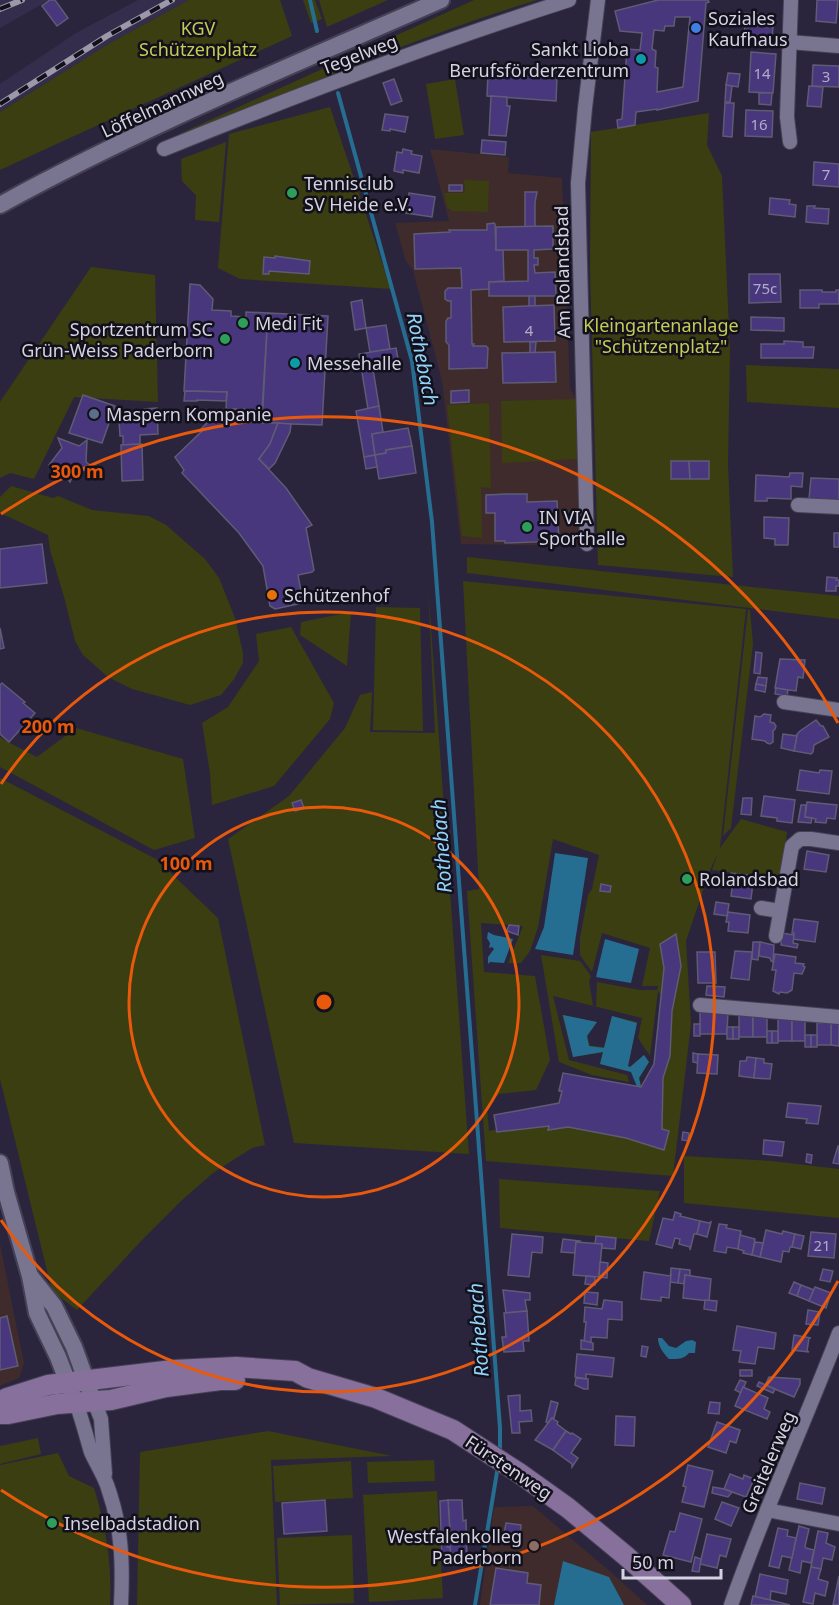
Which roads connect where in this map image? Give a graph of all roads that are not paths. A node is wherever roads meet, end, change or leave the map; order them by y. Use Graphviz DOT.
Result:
graph roads {
  1 [pos="441,0"];
  2 [pos="569,0"];
  3 [pos="598,0"];
  4 [pos="791,0"];
  5 [pos="789,42"];
  6 [pos="839,46"];
  7 [pos="790,142"];
  8 [pos="164,149"];
  9 [pos="0,205"];
  10 [pos="798,505"];
  11 [pos="839,507"];
  12 [pos="586,544"];
  13 [pos="784,702"];
  14 [pos="839,710"];
  15 [pos="839,843"];
  16 [pos="761,908"];
  17 [pos="780,911"];
  18 [pos="777,936"];
  19 [pos="700,1005"];
  20 [pos="839,1017"];
  21 [pos="0,1163"];
  22 [pos="839,1334"];
  23 [pos="308,1378"];
  24 [pos="77,1381"];
  25 [pos="0,1402"];
  26 [pos="85,1402"];
  27 [pos="0,1414"];
  28 [pos="767,1510"];
  29 [pos="839,1524"];
  30 [pos="121,1605"];
  31 [pos="681,1605"];
  32 [pos="731,1605"];
  1 -- 9 [label="street, Löffelmannweg"];
  2 -- 8 [label="street, Tegelweg"];
  3 -- 12 [label="street, Am Rolandsbad"];
  4 -- 5 [label="street"];
  5 -- 6 [label="street"];
  5 -- 7 [label="street"];
  10 -- 11 [label="street"];
  13 -- 14 [label="street"];
  15 -- 17 [label="street"];
  16 -- 17 [label="street"];
  17 -- 18 [label="street"];
  19 -- 20 [label="street"];
  21 -- 24 [label="street"];
  22 -- 28 [label="street, Greitelerweg"];
  23 -- 24 [label="main road, Fürstenweg"];
  23 -- 26 [label="main road, Fürstenweg"];
  23 -- 31 [label="main road, Fürstenweg"];
  24 -- 25 [label="main road, Fürstenweg"];
  24 -- 26 [label="street"];
  26 -- 27 [label="main road, Fürstenweg"];
  26 -- 30 [label="street"];
  28 -- 29 [label="street"];
  28 -- 32 [label="street, Greitelerweg"];
}
